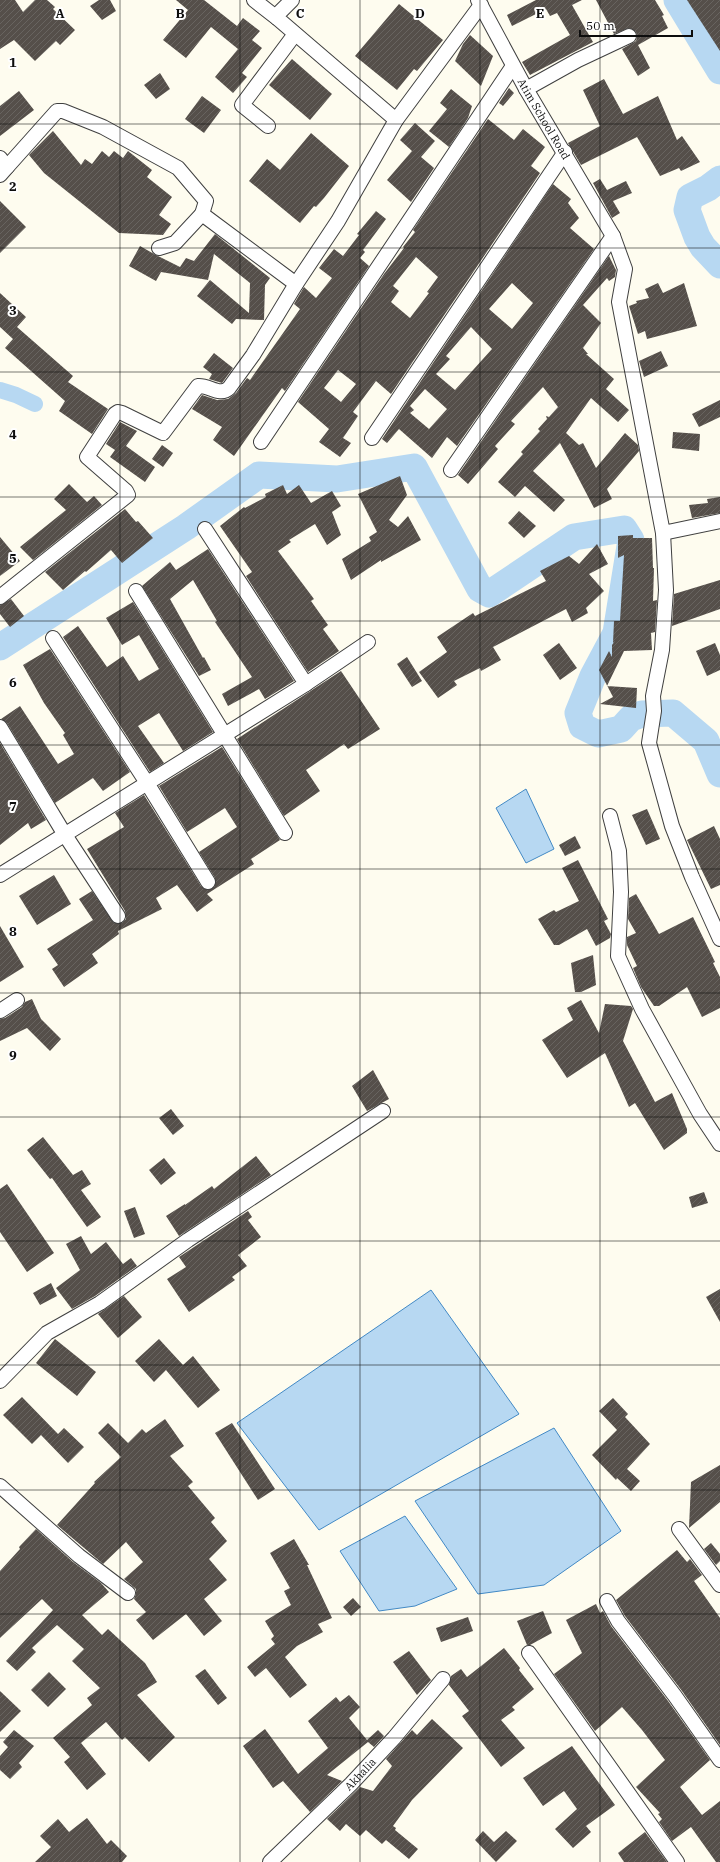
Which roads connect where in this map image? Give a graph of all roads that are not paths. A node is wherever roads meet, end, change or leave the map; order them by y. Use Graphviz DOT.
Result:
graph roads {
  1 [pos="254,0"];
  2 [pos="292,0"];
  3 [pos="479,3"];
  4 [pos="277,18"];
  5 [pos="295,34"];
  6 [pos="629,36"];
  7 [pos="513,66"];
  8 [pos="526,89"];
  9 [pos="396,120"];
  10 [pos="268,126"];
  11 [pos="565,152"];
  12 [pos="2,166"];
  13 [pos="202,214"];
  14 [pos="613,236"];
  15 [pos="159,248"];
  16 [pos="296,284"];
  17 [pos="372,438"];
  18 [pos="261,442"];
  19 [pos="451,470"];
  20 [pos="720,521"];
  21 [pos="205,529"];
  22 [pos="663,533"];
  23 [pos="136,591"];
  24 [pos="0,597"];
  25 [pos="53,638"];
  26 [pos="368,642"];
  27 [pos="306,684"];
  28 [pos="0,727"];
  29 [pos="225,734"];
  30 [pos="148,783"];
  31 [pos="610,816"];
  32 [pos="285,833"];
  33 [pos="65,834"];
  34 [pos="0,875"];
  35 [pos="208,882"];
  36 [pos="118,916"];
  37 [pos="720,939"];
  38 [pos="17,1000"];
  39 [pos="0,1010"];
  40 [pos="383,1111"];
  41 [pos="720,1144"];
  42 [pos="0,1380"];
  43 [pos="0,1486"];
  44 [pos="679,1529"];
  45 [pos="720,1585"];
  46 [pos="128,1593"];
  47 [pos="607,1601"];
  48 [pos="528,1653"];
  49 [pos="443,1679"];
  50 [pos="720,1760"];
  51 [pos="275,1860"];
  52 [pos="677,1862"];
  1 -- 4 [label="street"];
  2 -- 4 [label="street"];
  3 -- 7 [label="street, Atim School Road"];
  3 -- 9 [label="street"];
  4 -- 5 [label="street"];
  5 -- 9 [label="street"];
  5 -- 10 [label="street"];
  6 -- 8 [label="street"];
  7 -- 8 [label="street, Atim School Road"];
  7 -- 18 [label="street"];
  8 -- 11 [label="street, Atim School Road"];
  9 -- 16 [label="street"];
  11 -- 14 [label="street, Atim School Road"];
  11 -- 17 [label="street"];
  12 -- 13 [label="street"];
  13 -- 15 [label="street"];
  13 -- 16 [label="street"];
  14 -- 19 [label="street"];
  14 -- 22 [label="street, Atim School Road"];
  16 -- 24 [label="street"];
  20 -- 22 [label="street"];
  21 -- 27 [label="street"];
  22 -- 37 [label="street, Atim School Road"];
  23 -- 29 [label="street"];
  25 -- 30 [label="street"];
  26 -- 27 [label="street"];
  27 -- 29 [label="street"];
  28 -- 33 [label="street"];
  29 -- 30 [label="street"];
  29 -- 32 [label="street"];
  30 -- 33 [label="street"];
  30 -- 35 [label="street"];
  31 -- 41 [label="street"];
  33 -- 34 [label="street"];
  33 -- 36 [label="street"];
  38 -- 39 [label="street"];
  40 -- 42 [label="street"];
  43 -- 46 [label="street"];
  44 -- 45 [label="street"];
  47 -- 50 [label="street"];
  48 -- 52 [label="street"];
  49 -- 51 [label="street, Akhalia"];
}
